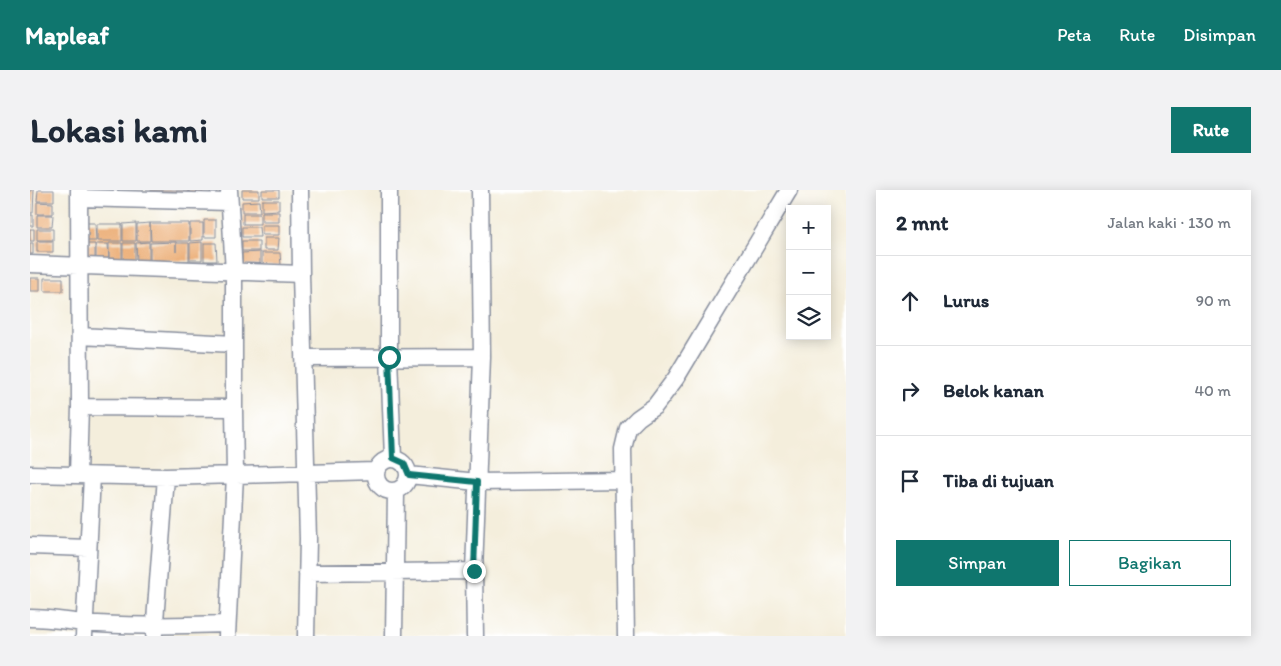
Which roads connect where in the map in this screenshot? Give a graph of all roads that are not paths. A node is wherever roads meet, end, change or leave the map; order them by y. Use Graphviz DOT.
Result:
graph roads {
  1 [pos="300,190"];
  2 [pos="389,190"];
  3 [pos="480,190"];
  4 [pos="789,190"];
  5 [pos="79,194"];
  6 [pos="229,196"];
  7 [pos="30,264"];
  8 [pos="80,267"];
  9 [pos="234,272"];
  10 [pos="301,274"];
  11 [pos="80,336"];
  12 [pos="234,344"];
  13 [pos="389,357"];
  14 [pos="482,357"];
  15 [pos="303,358"];
  16 [pos="80,407"];
  17 [pos="234,408"];
  18 [pos="393,458"];
  19 [pos="375,471"];
  20 [pos="30,474"];
  21 [pos="306,474"];
  22 [pos="409,475"];
  23 [pos="85,476"];
  24 [pos="235,476"];
  25 [pos="166,477"];
  26 [pos="623,480"];
  27 [pos="477,482"];
  28 [pos="396,492"];
  29 [pos="30,546"];
  30 [pos="88,548"];
  31 [pos="474,571"];
  32 [pos="395,572"];
  33 [pos="307,573"];
  34 [pos="30,618"];
  35 [pos="84,630"];
  36 [pos="227,630"];
  37 [pos="154,631"];
  38 [pos="306,636"];
  39 [pos="394,636"];
  40 [pos="474,636"];
  41 [pos="626,636"];
  1 -- 10 [label="street"];
  2 -- 13 [label="street"];
  3 -- 14 [label="street"];
  4 -- 26 [label="street"];
  5 -- 6 [label="street"];
  5 -- 8 [label="street"];
  6 -- 9 [label="street"];
  7 -- 8 [label="street"];
  8 -- 9 [label="street"];
  8 -- 11 [label="street"];
  9 -- 10 [label="street"];
  9 -- 12 [label="street"];
  10 -- 15 [label="street"];
  11 -- 12 [label="street"];
  11 -- 16 [label="street"];
  12 -- 17 [label="street"];
  13 -- 14 [label="street"];
  13 -- 15 [label="street"];
  13 -- 18 [label="street"];
  14 -- 27 [label="street"];
  15 -- 21 [label="street"];
  16 -- 17 [label="street"];
  16 -- 23 [label="street"];
  17 -- 24 [label="street"];
  18 -- 19 [label="street"];
  18 -- 22 [label="street"];
  19 -- 21 [label="street"];
  19 -- 28 [label="street"];
  20 -- 23 [label="street"];
  21 -- 24 [label="street"];
  21 -- 33 [label="street"];
  22 -- 27 [label="street"];
  22 -- 28 [label="street"];
  23 -- 25 [label="street"];
  23 -- 30 [label="street"];
  24 -- 25 [label="street"];
  24 -- 36 [label="street"];
  25 -- 37 [label="street"];
  26 -- 27 [label="street"];
  26 -- 41 [label="street"];
  27 -- 31 [label="street"];
  28 -- 32 [label="street"];
  29 -- 30 [label="street"];
  30 -- 35 [label="street"];
  31 -- 32 [label="street"];
  31 -- 40 [label="street"];
  32 -- 33 [label="street"];
  32 -- 39 [label="street"];
  33 -- 38 [label="street"];
  34 -- 35 [label="street"];
  35 -- 37 [label="street"];
  36 -- 37 [label="street"];
}
